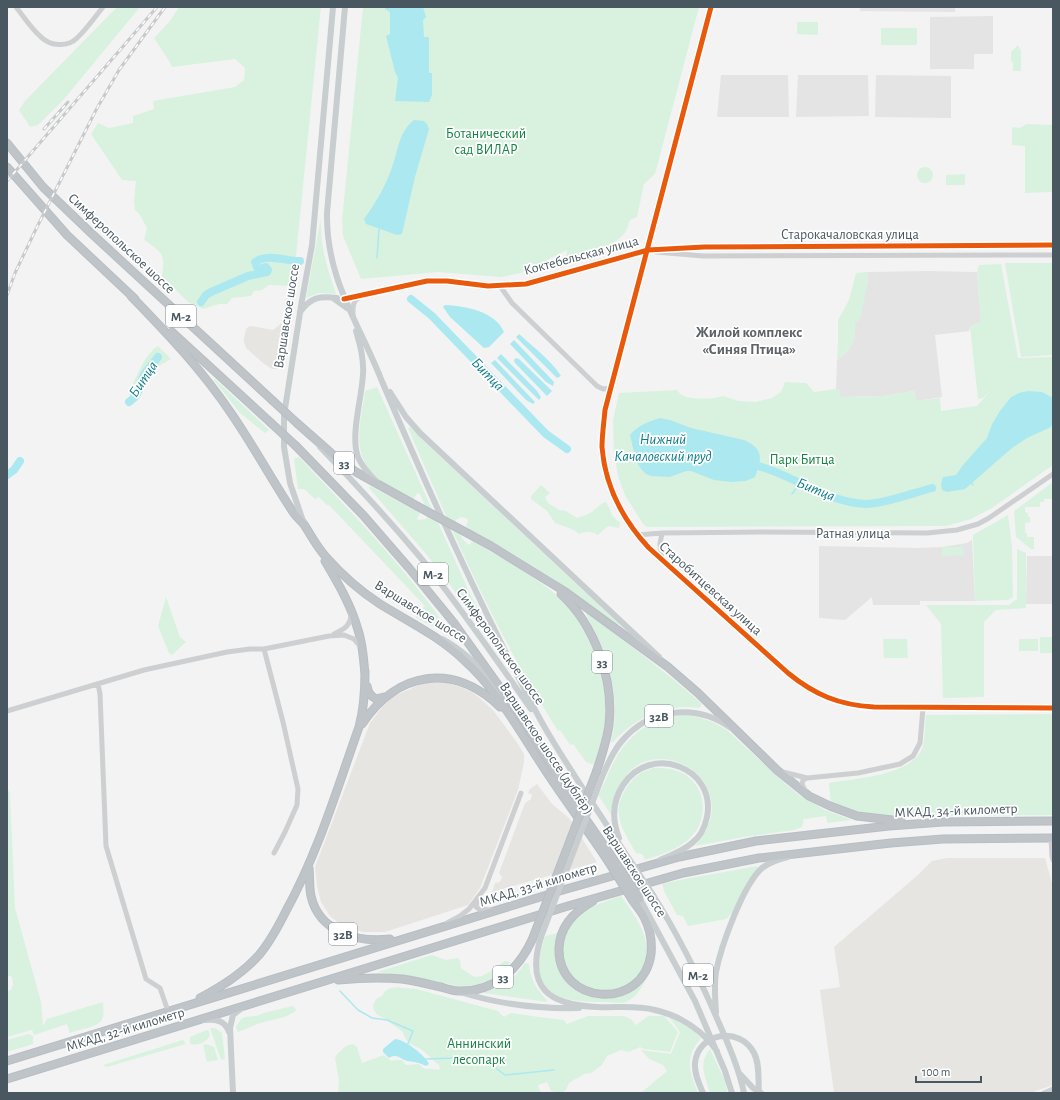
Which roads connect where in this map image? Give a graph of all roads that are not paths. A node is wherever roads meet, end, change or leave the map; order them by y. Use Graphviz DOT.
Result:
graph roads {
  1 [pos="16,7"];
  2 [pos="103,7"];
  3 [pos="333,7"];
  4 [pos="345,7"];
  5 [pos="711,7"];
  6 [pos="7,143"];
  7 [pos="7,167"];
  8 [pos="1053,245"];
  9 [pos="830,246"];
  10 [pos="648,250"];
  11 [pos="830,255"];
  12 [pos="1053,255"];
  13 [pos="500,286"];
  14 [pos="367,294"];
  15 [pos="131,296"];
  16 [pos="333,298"];
  17 [pos="344,299"];
  18 [pos="300,312"];
  19 [pos="353,317"];
  20 [pos="379,372"];
  21 [pos="611,388"];
  22 [pos="298,424"];
  23 [pos="1053,474"];
  24 [pos="395,494"];
  25 [pos="305,526"];
  26 [pos="662,533"];
  27 [pos="637,535"];
  28 [pos="314,542"];
  29 [pos="662,560"];
  30 [pos="537,575"];
  31 [pos="350,608"];
  32 [pos="430,633"];
  33 [pos="329,636"];
  34 [pos="264,649"];
  35 [pos="362,649"];
  36 [pos="482,662"];
  37 [pos="668,667"];
  38 [pos="365,671"];
  39 [pos="493,683"];
  40 [pos="98,684"];
  41 [pos="386,696"];
  42 [pos="504,707"];
  43 [pos="923,708"];
  44 [pos="1053,708"];
  45 [pos="7,711"];
  46 [pos="521,717"];
  47 [pos="513,720"];
  48 [pos="359,727"];
  49 [pos="739,734"];
  50 [pos="551,739"];
  51 [pos="777,770"];
  52 [pos="807,778"];
  53 [pos="522,793"];
  54 [pos="809,796"];
  55 [pos="1053,821"];
  56 [pos="943,822"];
  57 [pos="860,829"];
  58 [pos="1052,838"];
  59 [pos="811,851"];
  60 [pos="274,853"];
  61 [pos="627,856"];
  62 [pos="1053,860"];
  63 [pos="611,861"];
  64 [pos="309,865"];
  65 [pos="632,869"];
  66 [pos="615,892"];
  67 [pos="477,900"];
  68 [pos="637,900"];
  69 [pos="509,906"];
  70 [pos="645,919"];
  71 [pos="434,929"];
  72 [pos="423,933"];
  73 [pos="668,950"];
  74 [pos="312,984"];
  75 [pos="229,992"];
  76 [pos="458,992"];
  77 [pos="251,1004"];
  78 [pos="598,1007"];
  79 [pos="168,1011"];
  80 [pos="717,1018"];
  81 [pos="195,1021"];
  82 [pos="230,1036"];
  83 [pos="717,1051"];
  84 [pos="7,1061"];
  85 [pos="737,1069"];
  86 [pos="7,1078"];
  87 [pos="1053,1089"];
  88 [pos="233,1093"];
  89 [pos="703,1093"];
  90 [pos="731,1093"];
  91 [pos="744,1093"];
  92 [pos="760,1093"];
  93 [pos="1044,1093"];
  1 -- 2 [label="street"];
  3 -- 18 [label="main road, Варшавское шоссе"];
  4 -- 17 [label="main road, Варшавское шоссе"];
  5 -- 10 [label="street, Коктебельская улица"];
  6 -- 22 [label="highway, Симферопольское шоссе / М-2, bridge"];
  7 -- 15 [label="highway, Симферопольское шоссе / М-2"];
  8 -- 9 [label="street, Старокачаловская улица"];
  9 -- 10 [label="street, Старокачаловская улица"];
  9 -- 11 [label="street"];
  10 -- 11 [label="street, Старокачаловская улица"];
  10 -- 13 [label="street, Коктебельская улица"];
  10 -- 21 [label="street, Старобитцевская улица"];
  11 -- 12 [label="street, Старокачаловская улица"];
  13 -- 14 [label="street, Коктебельская улица"];
  13 -- 21 [label="street"];
  14 -- 17 [label="street, Коктебельская улица"];
  14 -- 19 [label="street"];
  15 -- 25 [label="highway"];
  15 -- 36 [label="highway, Симферопольское шоссе / М-2, bridge"];
  16 -- 17 [label="main road"];
  16 -- 18 [label="main road"];
  16 -- 19 [label="main road"];
  17 -- 19 [label="main road, Варшавское шоссе"];
  18 -- 25 [label="main road, Варшавское шоссе"];
  19 -- 20 [label="main road, Варшавское шоссе"];
  19 -- 24 [label="main road"];
  20 -- 37 [label="main road"];
  20 -- 50 [label="main road, Варшавское шоссе"];
  21 -- 27 [label="street, Старобитцевская улица"];
  22 -- 24 [label="highway, 33"];
  22 -- 50 [label="main road, Симферопольское шоссе / М-2"];
  23 -- 26 [label="street, Ратная улица"];
  24 -- 30 [label="highway, 33, bridge"];
  25 -- 28 [label="highway, Варшавское шоссе"];
  26 -- 27 [label="street, Ратная улица"];
  26 -- 29 [label="street"];
  27 -- 29 [label="street, Старобитцевская улица"];
  28 -- 31 [label="highway"];
  28 -- 32 [label="highway, Варшавское шоссе"];
  29 -- 43 [label="street, Старобитцевская улица"];
  30 -- 37 [label="highway, 33"];
  30 -- 76 [label="highway, 33, bridge"];
  31 -- 33 [label="street"];
  31 -- 35 [label="highway"];
  32 -- 39 [label="main road, Варшавское шоссе"];
  32 -- 42 [label="highway, Варшавское шоссе (дублёр)"];
  33 -- 34 [label="street"];
  33 -- 35 [label="street"];
  34 -- 40 [label="street"];
  34 -- 60 [label="street"];
  35 -- 38 [label="highway"];
  36 -- 39 [label="street"];
  36 -- 46 [label="highway, Симферопольское шоссе / М-2"];
  37 -- 49 [label="highway, 33"];
  38 -- 41 [label="highway"];
  38 -- 48 [label="highway"];
  39 -- 42 [label="street"];
  39 -- 46 [label="main road, Варшавское шоссе"];
  40 -- 45 [label="street"];
  40 -- 79 [label="street"];
  41 -- 47 [label="highway"];
  41 -- 48 [label="highway"];
  42 -- 47 [label="highway, Варшавское шоссе (дублёр)"];
  43 -- 44 [label="street, Старобитцевская улица"];
  43 -- 52 [label="street"];
  46 -- 63 [label="highway, Варшавское шоссе / М-2"];
  47 -- 63 [label="highway, Варшавское шоссе (дублёр)"];
  48 -- 64 [label="highway"];
  49 -- 51 [label="highway, 32B"];
  49 -- 78 [label="main road, 32B, bridge"];
  50 -- 61 [label="main road, Варшавское шоссе / М-2"];
  51 -- 52 [label="street"];
  51 -- 54 [label="highway, 32B"];
  52 -- 54 [label="street"];
  53 -- 67 [label="street"];
  54 -- 56 [label="highway, 32B"];
  55 -- 56 [label="highway, МКАД, 34-й километр"];
  56 -- 57 [label="highway, МКАД, 34-й километр"];
  57 -- 65 [label="highway, МКАД, 33-й километр"];
  58 -- 59 [label="highway, МКАД, 34-й километр"];
  58 -- 62 [label="street"];
  59 -- 66 [label="highway"];
  59 -- 80 [label="main road"];
  61 -- 65 [label="main road"];
  61 -- 80 [label="main road, Варшавское шоссе / М-2, bridge"];
  63 -- 68 [label="highway, Варшавское шоссе / М-2, bridge"];
  64 -- 72 [label="highway, 32B"];
  64 -- 79 [label="highway"];
  65 -- 69 [label="highway, МКАД, 33-й километр"];
  66 -- 70 [label="highway"];
  66 -- 74 [label="highway"];
  67 -- 69 [label="street"];
  67 -- 71 [label="street"];
  68 -- 70 [label="highway"];
  68 -- 73 [label="main road, Варшавское шоссе / М-2"];
  69 -- 71 [label="highway, МКАД, 33-й километр"];
  70 -- 73 [label="main road"];
  71 -- 72 [label="highway, МКАД, 33-й километр"];
  72 -- 75 [label="highway, МКАД, 33-й километр"];
  73 -- 83 [label="main road, Варшавское шоссе / М-2"];
  74 -- 76 [label="highway"];
  74 -- 77 [label="highway"];
  75 -- 79 [label="highway, МКАД, 32-й километр"];
  76 -- 78 [label="main road"];
  77 -- 81 [label="highway, МКАД, 32-й километр"];
  77 -- 82 [label="main road"];
  78 -- 83 [label="main road"];
  79 -- 84 [label="highway, МКАД, 32-й километр"];
  80 -- 85 [label="main road, Варшавское шоссе / М-2"];
  81 -- 82 [label="main road"];
  81 -- 86 [label="highway, МКАД, 32-й километр"];
  82 -- 88 [label="main road"];
  83 -- 90 [label="main road, Варшавское шоссе"];
  85 -- 91 [label="main road, Варшавское шоссе"];
  85 -- 92 [label="main road"];
  87 -- 93 [label="street"];
  89 -- 92 [label="main road, bridge"];
}
